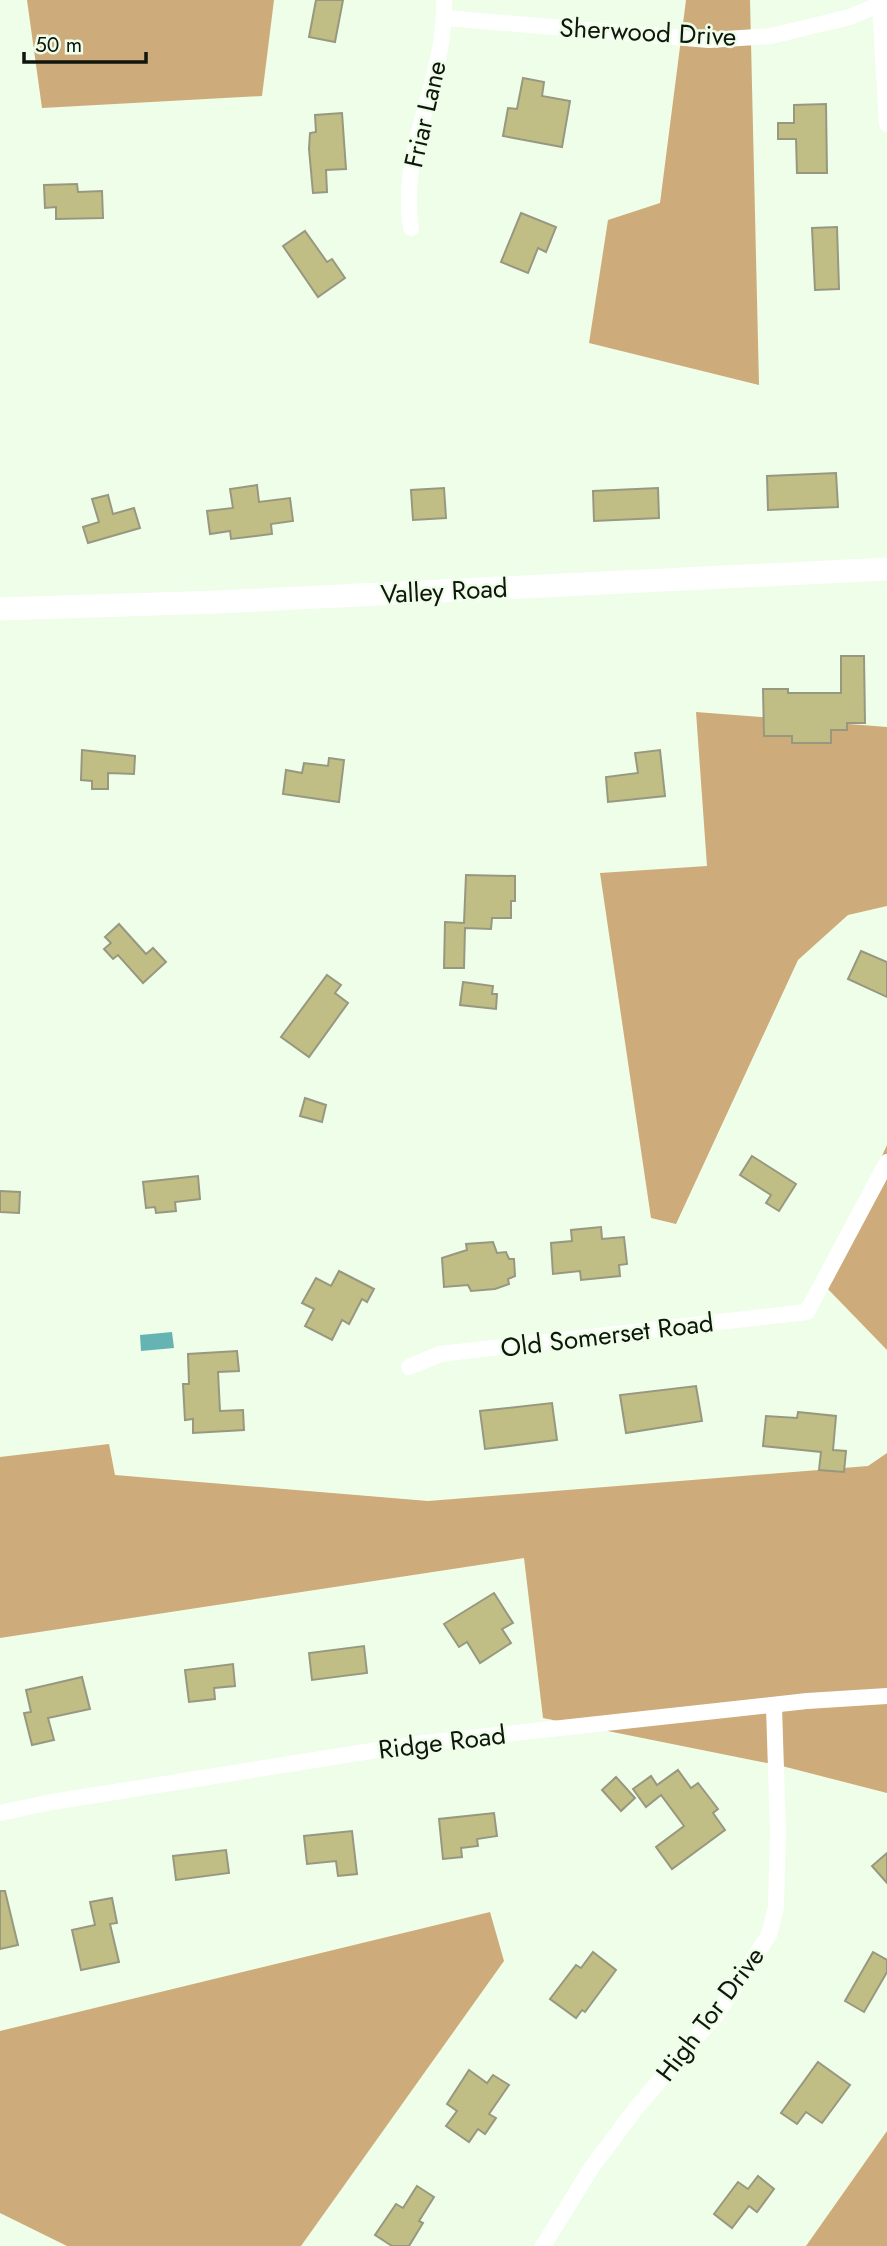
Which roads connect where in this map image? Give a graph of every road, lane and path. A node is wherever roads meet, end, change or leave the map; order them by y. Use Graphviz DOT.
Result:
graph roads {
  1 [pos="444,0"];
  2 [pos="883,3"];
  3 [pos="445,18"];
  4 [pos="887,124"];
  5 [pos="411,228"];
  6 [pos="887,569"];
  7 [pos="0,609"];
  8 [pos="887,1162"];
  9 [pos="409,1367"];
  10 [pos="887,1696"];
  11 [pos="774,1707"];
  12 [pos="0,1813"];
  13 [pos="543,2246"];
  1 -- 3 [label="street, Friar Lane"];
  2 -- 3 [label="street, Sherwood Drive"];
  2 -- 4 [label="street"];
  3 -- 5 [label="street, Friar Lane"];
  6 -- 7 [label="main road, Valley Road"];
  8 -- 9 [label="street, Old Somerset Road"];
  10 -- 11 [label="street, Ridge Road"];
  11 -- 12 [label="street, Ridge Road"];
  11 -- 13 [label="street, High Tor Drive"];
}
